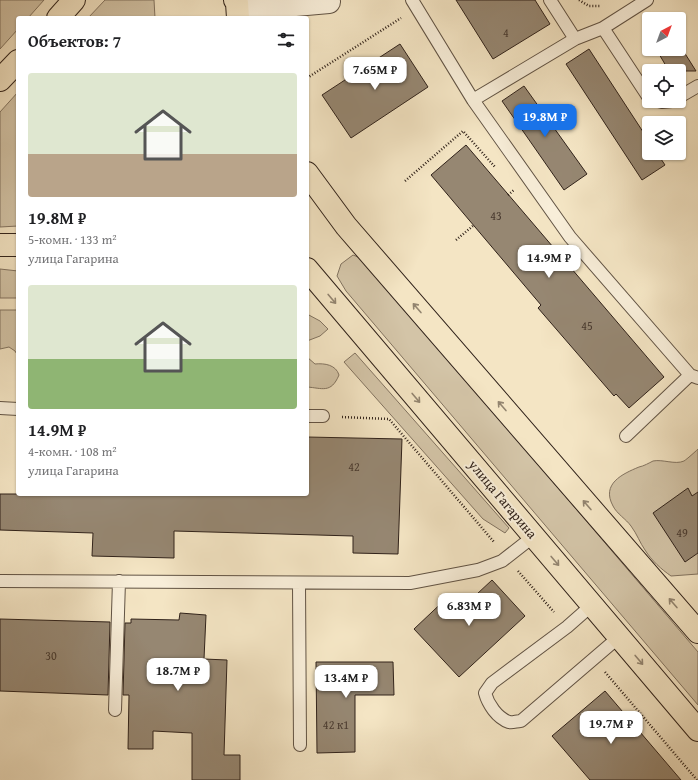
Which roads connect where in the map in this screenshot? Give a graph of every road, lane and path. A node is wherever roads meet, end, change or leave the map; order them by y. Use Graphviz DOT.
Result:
graph roads {
  1 [pos="74,0"];
  2 [pos="550,0"];
  3 [pos="579,0"];
  4 [pos="647,0"];
  5 [pos="331,1"];
  6 [pos="607,3"];
  7 [pos="414,4"];
  8 [pos="237,6"];
  9 [pos="60,16"];
  10 [pos="309,19"];
  11 [pos="603,28"];
  12 [pos="575,39"];
  13 [pos="16,63"];
  14 [pos="309,77"];
  15 [pos="0,80"];
  16 [pos="698,86"];
  17 [pos="642,87"];
  18 [pos="686,93"];
  19 [pos="473,100"];
  20 [pos="499,172"];
  21 [pos="309,176"];
  22 [pos="405,181"];
  23 [pos="510,184"];
  24 [pos="515,190"];
  25 [pos="474,225"];
  26 [pos="456,240"];
  27 [pos="0,245"];
  28 [pos="16,245"];
  29 [pos="309,271"];
  30 [pos="694,376"];
  31 [pos="0,408"];
  32 [pos="16,409"];
  33 [pos="309,416"];
  34 [pos="323,416"];
  35 [pos="626,436"];
  36 [pos="534,536"];
  37 [pos="507,557"];
  38 [pos="0,581"];
  39 [pos="119,581"];
  40 [pos="299,582"];
  41 [pos="592,605"];
  42 [pos="694,621"];
  43 [pos="567,627"];
  44 [pos="619,637"];
  45 [pos="594,659"];
  46 [pos="115,710"];
  47 [pos="698,730"];
  48 [pos="300,745"];
  49 [pos="697,780"];
  1 -- 9 [label="main road"];
  2 -- 12 [label="lane"];
  3 -- 6 [label="path"];
  4 -- 11 [label="lane"];
  5 -- 8 [label="street"];
  5 -- 10 [label="street"];
  7 -- 14 [label="path"];
  7 -- 19 [label="lane"];
  11 -- 12 [label="lane"];
  11 -- 17 [label="lane"];
  12 -- 19 [label="lane"];
  13 -- 15 [label="main road"];
  16 -- 18 [label="lane"];
  19 -- 30 [label="lane"];
  20 -- 22 [label="path"];
  42 -- 21 [label="main road, one-way"];
  23 -- 24 [label="path"];
  25 -- 26 [label="path"];
  27 -- 28 [label="main road"];
  29 -- 36 [label="main road, улица Гагарина, one-way"];
  30 -- 35 [label="lane"];
  31 -- 32 [label="lane"];
  33 -- 34 [label="lane"];
  34 -- 37 [label="path"];
  36 -- 37 [label="lane"];
  36 -- 41 [label="main road, улица Гагарина, one-way"];
  37 -- 40 [label="lane"];
  37 -- 43 [label="path"];
  38 -- 39 [label="lane"];
  39 -- 40 [label="lane"];
  39 -- 46 [label="lane"];
  40 -- 48 [label="lane"];
  41 -- 43 [label="lane"];
  41 -- 44 [label="main road, улица Гагарина"];
  43 -- 45 [label="lane"];
  44 -- 45 [label="lane"];
  44 -- 47 [label="main road, улица Гагарина, one-way"];
  45 -- 49 [label="path"];
}
